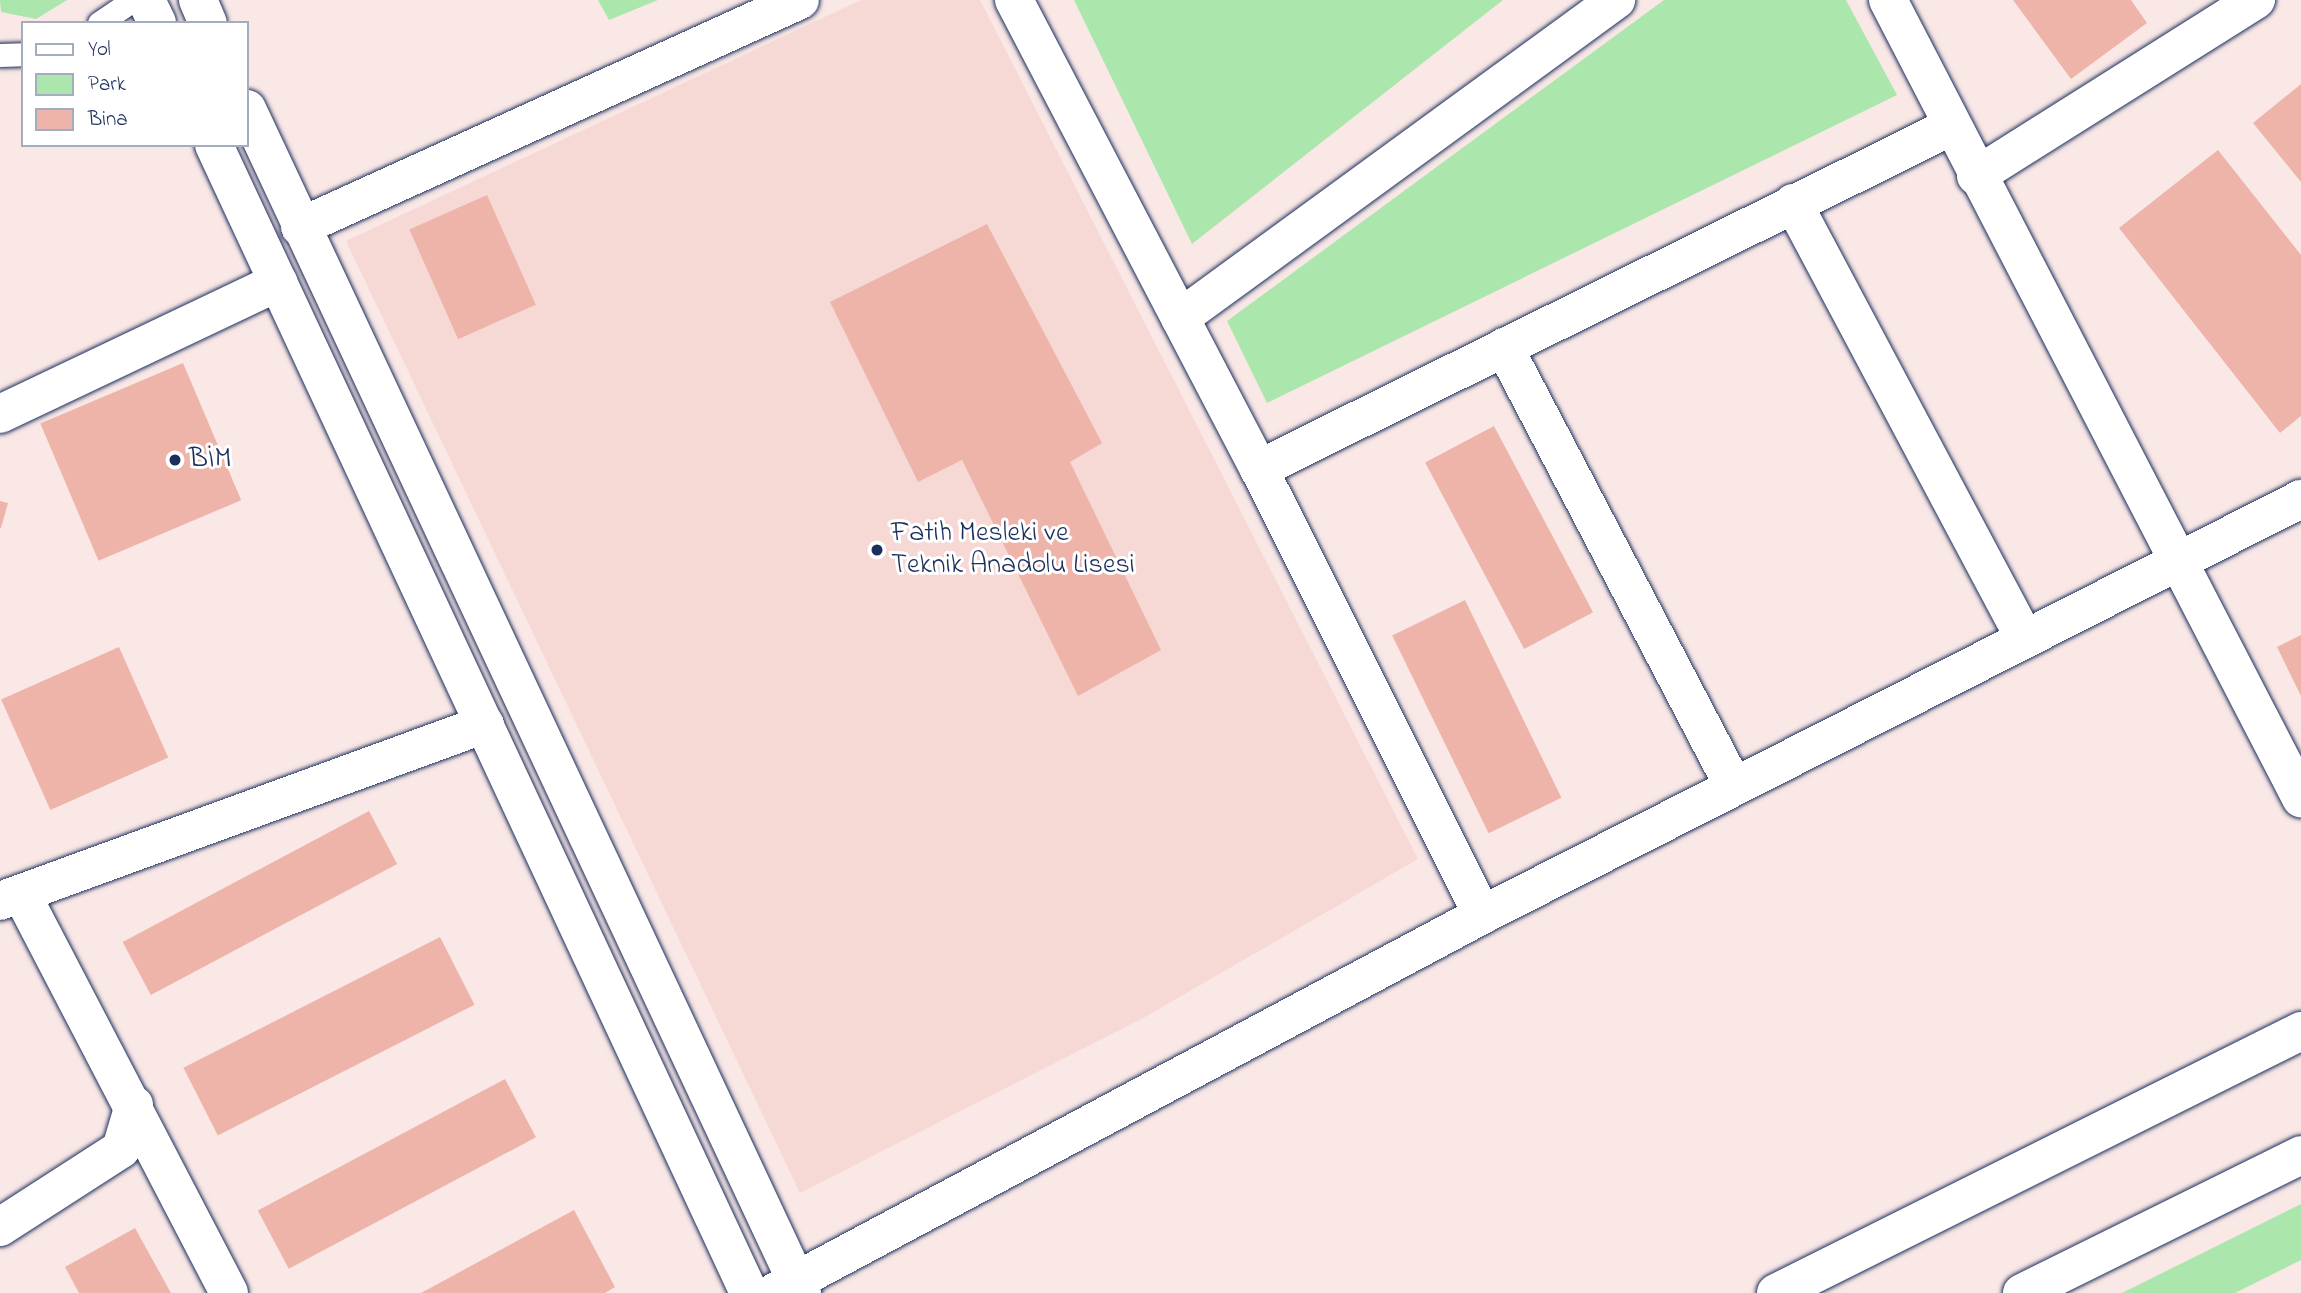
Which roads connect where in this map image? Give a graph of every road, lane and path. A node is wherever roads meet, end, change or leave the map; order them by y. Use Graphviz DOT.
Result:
graph roads {
  1 [pos="133,0"];
  2 [pos="146,0"];
  3 [pos="198,0"];
  4 [pos="800,0"];
  5 [pos="1014,0"];
  6 [pos="1616,0"];
  7 [pos="1888,0"];
  8 [pos="2256,0"];
  9 [pos="102,21"];
  10 [pos="156,21"];
  11 [pos="207,21"];
  12 [pos="21,54"];
  13 [pos="0,55"];
  14 [pos="248,111"];
  15 [pos="1950,127"];
  16 [pos="215,147"];
  17 [pos="1976,176"];
  18 [pos="1793,204"];
  19 [pos="300,227"];
  20 [pos="278,282"];
  21 [pos="1180,318"];
  22 [pos="1504,347"];
  23 [pos="0,414"];
  24 [pos="1259,469"];
  25 [pos="2301,499"];
  26 [pos="2179,561"];
  27 [pos="2025,639"];
  28 [pos="485,724"];
  29 [pos="1734,787"];
  30 [pos="2301,798"];
  31 [pos="11,899"];
  32 [pos="1482,915"];
  33 [pos="2301,1031"];
  34 [pos="134,1105"];
  35 [pos="2301,1155"];
  36 [pos="0,1227"];
  37 [pos="791,1289"];
  38 [pos="229,1293"];
  39 [pos="749,1293"];
  40 [pos="1776,1293"];
  41 [pos="2022,1293"];
  1 -- 9 [label="lane"];
  2 -- 10 [label="street"];
  3 -- 11 [label="street"];
  4 -- 19 [label="street"];
  5 -- 21 [label="street"];
  6 -- 21 [label="street"];
  7 -- 15 [label="street"];
  8 -- 17 [label="street"];
  12 -- 13 [label="lane"];
  14 -- 19 [label="street"];
  15 -- 17 [label="street"];
  15 -- 18 [label="street"];
  16 -- 20 [label="street"];
  17 -- 26 [label="street"];
  18 -- 22 [label="street"];
  18 -- 27 [label="street"];
  19 -- 37 [label="street"];
  20 -- 23 [label="street"];
  20 -- 28 [label="street"];
  21 -- 24 [label="street"];
  22 -- 24 [label="street"];
  22 -- 29 [label="street"];
  24 -- 32 [label="street"];
  25 -- 26 [label="street"];
  26 -- 27 [label="street"];
  26 -- 30 [label="street"];
  27 -- 29 [label="street"];
  28 -- 31 [label="street"];
  28 -- 39 [label="street"];
  29 -- 32 [label="street"];
  31 -- 34 [label="street"];
  32 -- 37 [label="street"];
  33 -- 40 [label="street"];
  34 -- 36 [label="street"];
  34 -- 38 [label="street"];
  35 -- 41 [label="street"];
}
